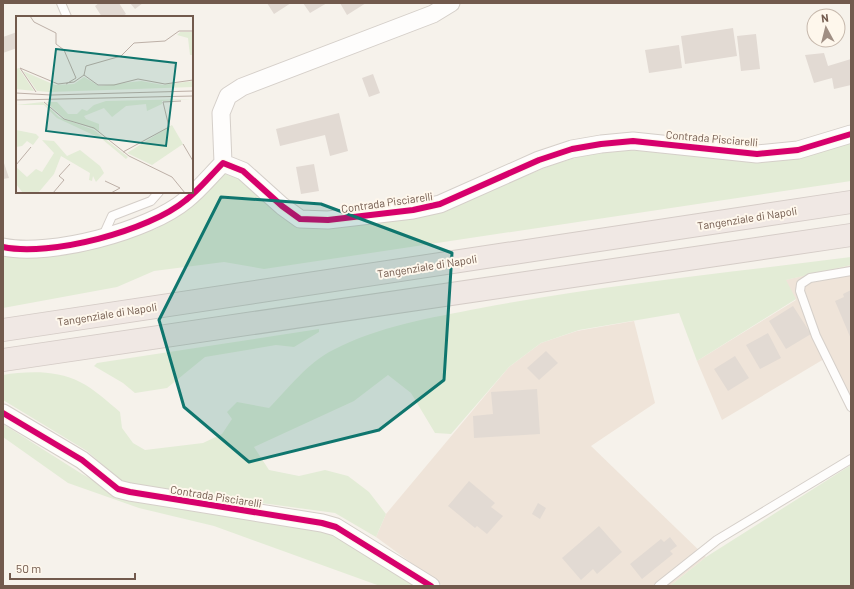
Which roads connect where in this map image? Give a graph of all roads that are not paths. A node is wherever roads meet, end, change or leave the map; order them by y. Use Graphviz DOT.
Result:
graph roads {
  1 [pos="61,3"];
  2 [pos="451,3"];
  3 [pos="67,16"];
  4 [pos="851,134"];
  5 [pos="223,163"];
  6 [pos="157,193"];
  7 [pos="851,202"];
  8 [pos="851,235"];
  9 [pos="103,237"];
  10 [pos="3,247"];
  11 [pos="851,271"];
  12 [pos="3,330"];
  13 [pos="3,360"];
  14 [pos="851,407"];
  15 [pos="3,413"];
  16 [pos="851,459"];
  17 [pos="431,586"];
  18 [pos="659,586"];
  1 -- 3 [label="lane"];
  2 -- 5 [label="street"];
  4 -- 5 [label="street, Contrada Pisciarelli"];
  5 -- 9 [label="street"];
  6 -- 9 [label="lane"];
  7 -- 12 [label="highway, Tangenziale di Napoli"];
  8 -- 13 [label="highway"];
  9 -- 10 [label="street"];
  11 -- 14 [label="lane"];
  15 -- 17 [label="street, Contrada Pisciarelli"];
  16 -- 18 [label="lane"];
}
